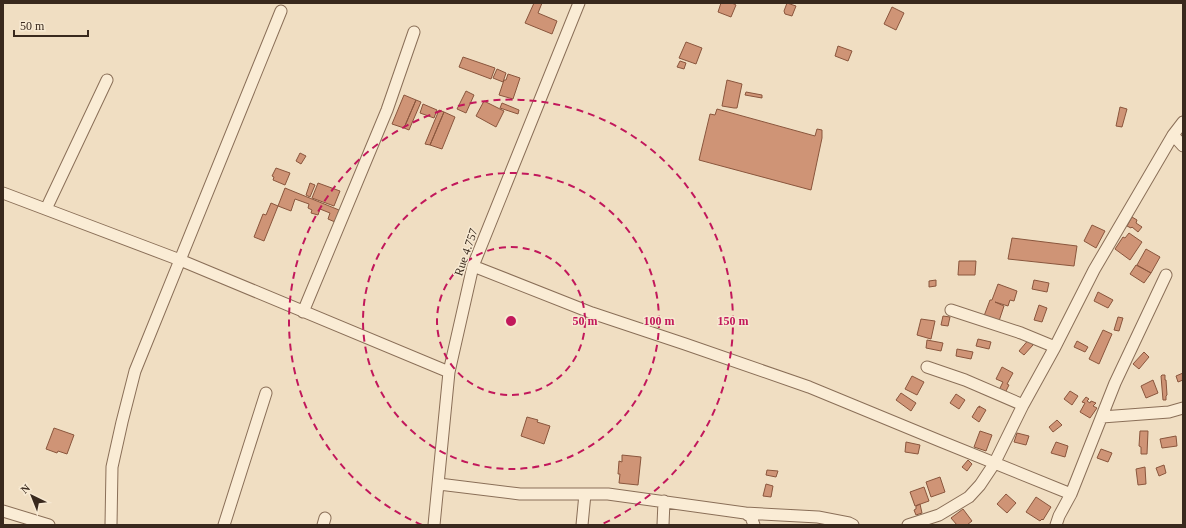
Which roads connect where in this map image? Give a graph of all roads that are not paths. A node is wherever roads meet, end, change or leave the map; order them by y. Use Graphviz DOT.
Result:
graph roads {
  1 [pos="579,3"];
  2 [pos="281,10"];
  3 [pos="414,32"];
  4 [pos="107,80"];
  5 [pos="1183,122"];
  6 [pos="1173,135"];
  7 [pos="1183,146"];
  8 [pos="3,193"];
  9 [pos="46,209"];
  10 [pos="180,260"];
  11 [pos="473,266"];
  12 [pos="1166,275"];
  13 [pos="951,310"];
  14 [pos="303,312"];
  15 [pos="1055,347"];
  16 [pos="927,367"];
  17 [pos="449,372"];
  18 [pos="266,393"];
  19 [pos="1023,405"];
  20 [pos="1183,408"];
  21 [pos="1102,417"];
  22 [pos="994,464"];
  23 [pos="439,484"];
  24 [pos="585,494"];
  25 [pos="1071,494"];
  26 [pos="664,502"];
  27 [pos="3,511"];
  28 [pos="745,513"];
  29 [pos="49,525"];
  30 [pos="111,525"];
  31 [pos="224,525"];
  32 [pos="434,525"];
  33 [pos="582,525"];
  34 [pos="663,525"];
  35 [pos="754,525"];
  36 [pos="853,525"];
  37 [pos="908,525"];
  38 [pos="1056,525"];
  1 -- 11 [label="street, Rue 4.757"];
  2 -- 10 [label="street"];
  3 -- 14 [label="street"];
  4 -- 9 [label="street"];
  5 -- 6 [label="street"];
  6 -- 7 [label="street"];
  6 -- 15 [label="street"];
  8 -- 9 [label="street"];
  9 -- 10 [label="street"];
  10 -- 14 [label="street"];
  10 -- 30 [label="street"];
  11 -- 17 [label="street, Rue 4.757"];
  11 -- 22 [label="street"];
  12 -- 21 [label="street"];
  13 -- 15 [label="street"];
  14 -- 17 [label="street"];
  15 -- 19 [label="street"];
  16 -- 19 [label="street"];
  17 -- 23 [label="street, Rue 4.757"];
  18 -- 31 [label="street"];
  19 -- 22 [label="street"];
  20 -- 21 [label="street"];
  21 -- 25 [label="street"];
  22 -- 25 [label="street"];
  22 -- 37 [label="street"];
  23 -- 24 [label="street"];
  23 -- 32 [label="street, Rue 4.757"];
  24 -- 26 [label="street"];
  24 -- 33 [label="street"];
  25 -- 38 [label="street"];
  26 -- 28 [label="street"];
  26 -- 34 [label="street"];
  27 -- 29 [label="street"];
  28 -- 35 [label="street"];
  28 -- 36 [label="street"];
}
